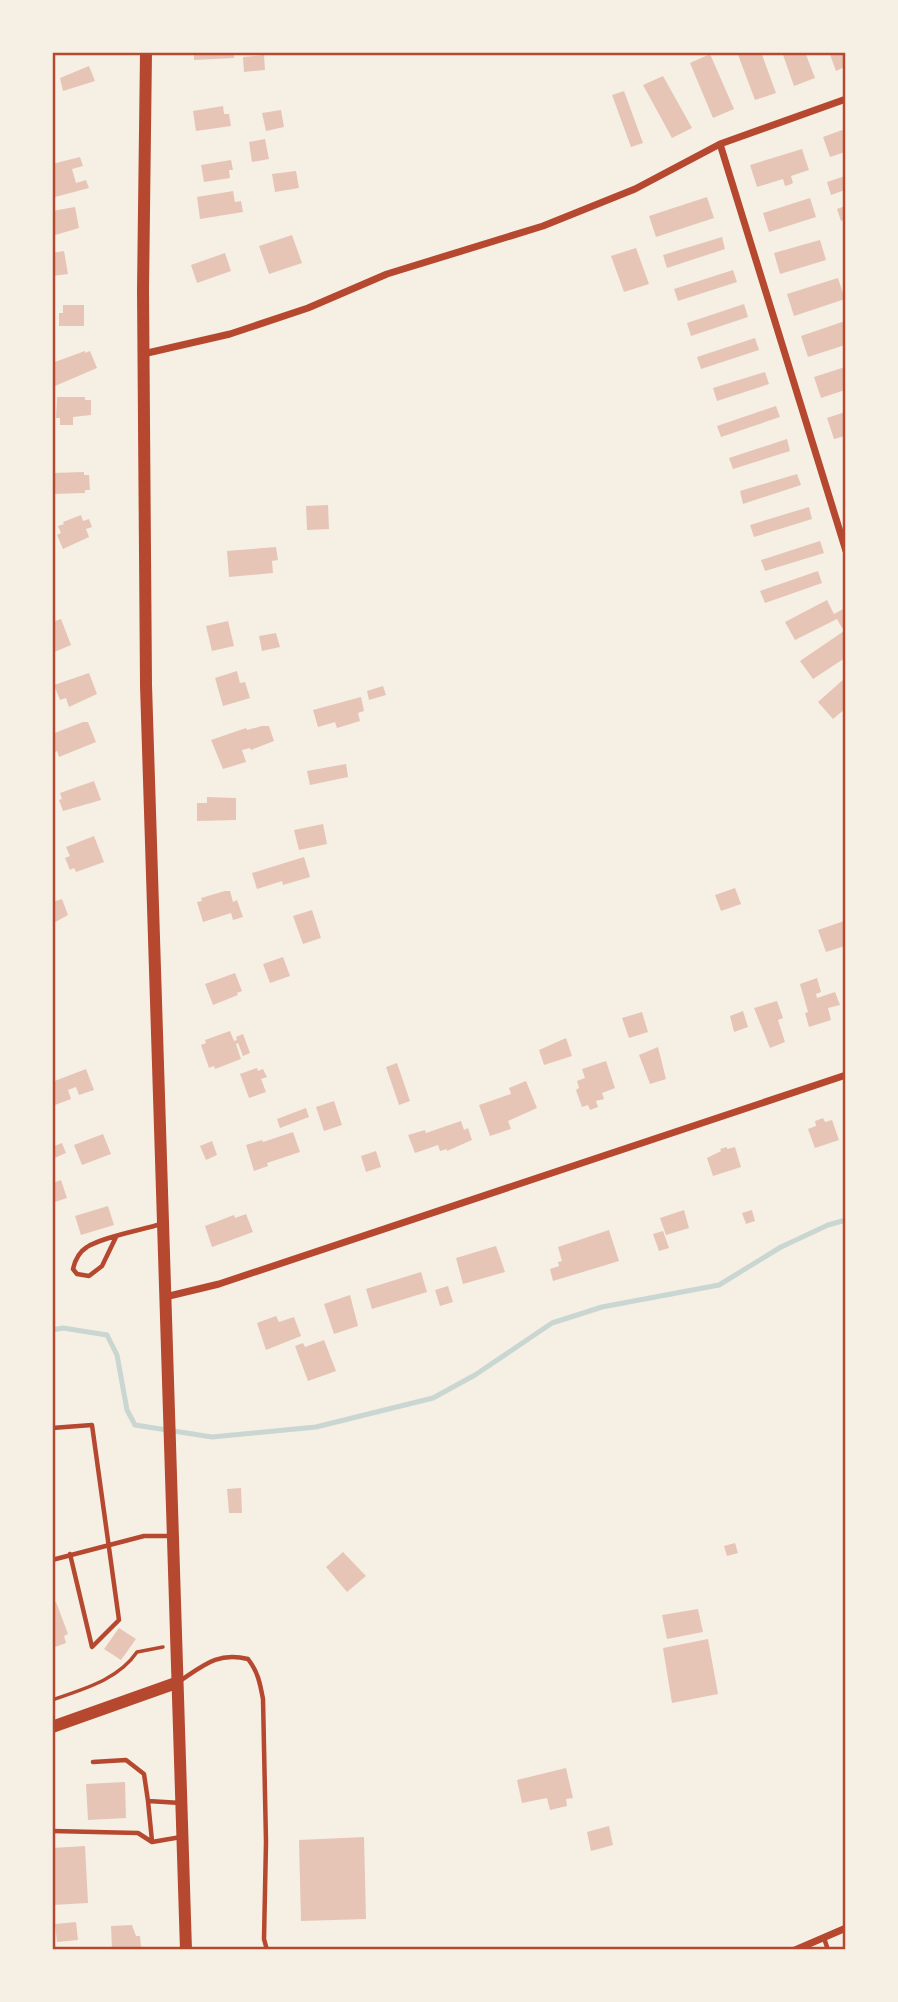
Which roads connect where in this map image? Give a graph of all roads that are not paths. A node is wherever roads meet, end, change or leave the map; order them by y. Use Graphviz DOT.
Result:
graph roads {
  1 [pos="146,52"];
  2 [pos="845,99"];
  3 [pos="720,144"];
  4 [pos="143,354"];
  5 [pos="845,551"];
  6 [pos="845,1075"];
  7 [pos="162,1224"];
  8 [pos="116,1237"];
  9 [pos="165,1297"];
  10 [pos="52,1428"];
  11 [pos="172,1536"];
  12 [pos="109,1543"];
  13 [pos="69,1554"];
  14 [pos="52,1560"];
  15 [pos="176,1683"];
  16 [pos="54,1722"];
  17 [pos="93,1762"];
  18 [pos="148,1801"];
  19 [pos="181,1803"];
  20 [pos="52,1831"];
  21 [pos="182,1837"];
  22 [pos="152,1842"];
  23 [pos="845,1928"];
  24 [pos="824,1938"];
  25 [pos="186,1950"];
  26 [pos="267,1950"];
  27 [pos="366,1950"];
  28 [pos="375,1950"];
  29 [pos="795,1950"];
  30 [pos="828,1950"];
  1 -- 4 [label="main road"];
  2 -- 3 [label="street"];
  3 -- 4 [label="street"];
  3 -- 5 [label="street"];
  4 -- 7 [label="main road"];
  6 -- 9 [label="street"];
  7 -- 8 [label="lane"];
  7 -- 9 [label="main road"];
  8 -- 8 [label="lane"];
  9 -- 11 [label="main road"];
  10 -- 12 [label="lane"];
  11 -- 12 [label="lane"];
  11 -- 15 [label="main road"];
  12 -- 13 [label="lane"];
  12 -- 13 [label="lane"];
  13 -- 14 [label="lane"];
  15 -- 16 [label="main road"];
  15 -- 19 [label="main road"];
  15 -- 26 [label="lane"];
  17 -- 18 [label="lane"];
  18 -- 19 [label="lane"];
  18 -- 22 [label="lane"];
  19 -- 21 [label="main road"];
  20 -- 22 [label="lane"];
  21 -- 22 [label="lane"];
  21 -- 25 [label="main road"];
  23 -- 24 [label="street"];
  24 -- 29 [label="street"];
  24 -- 30 [label="lane"];
  27 -- 28 [label="lane"];
}
